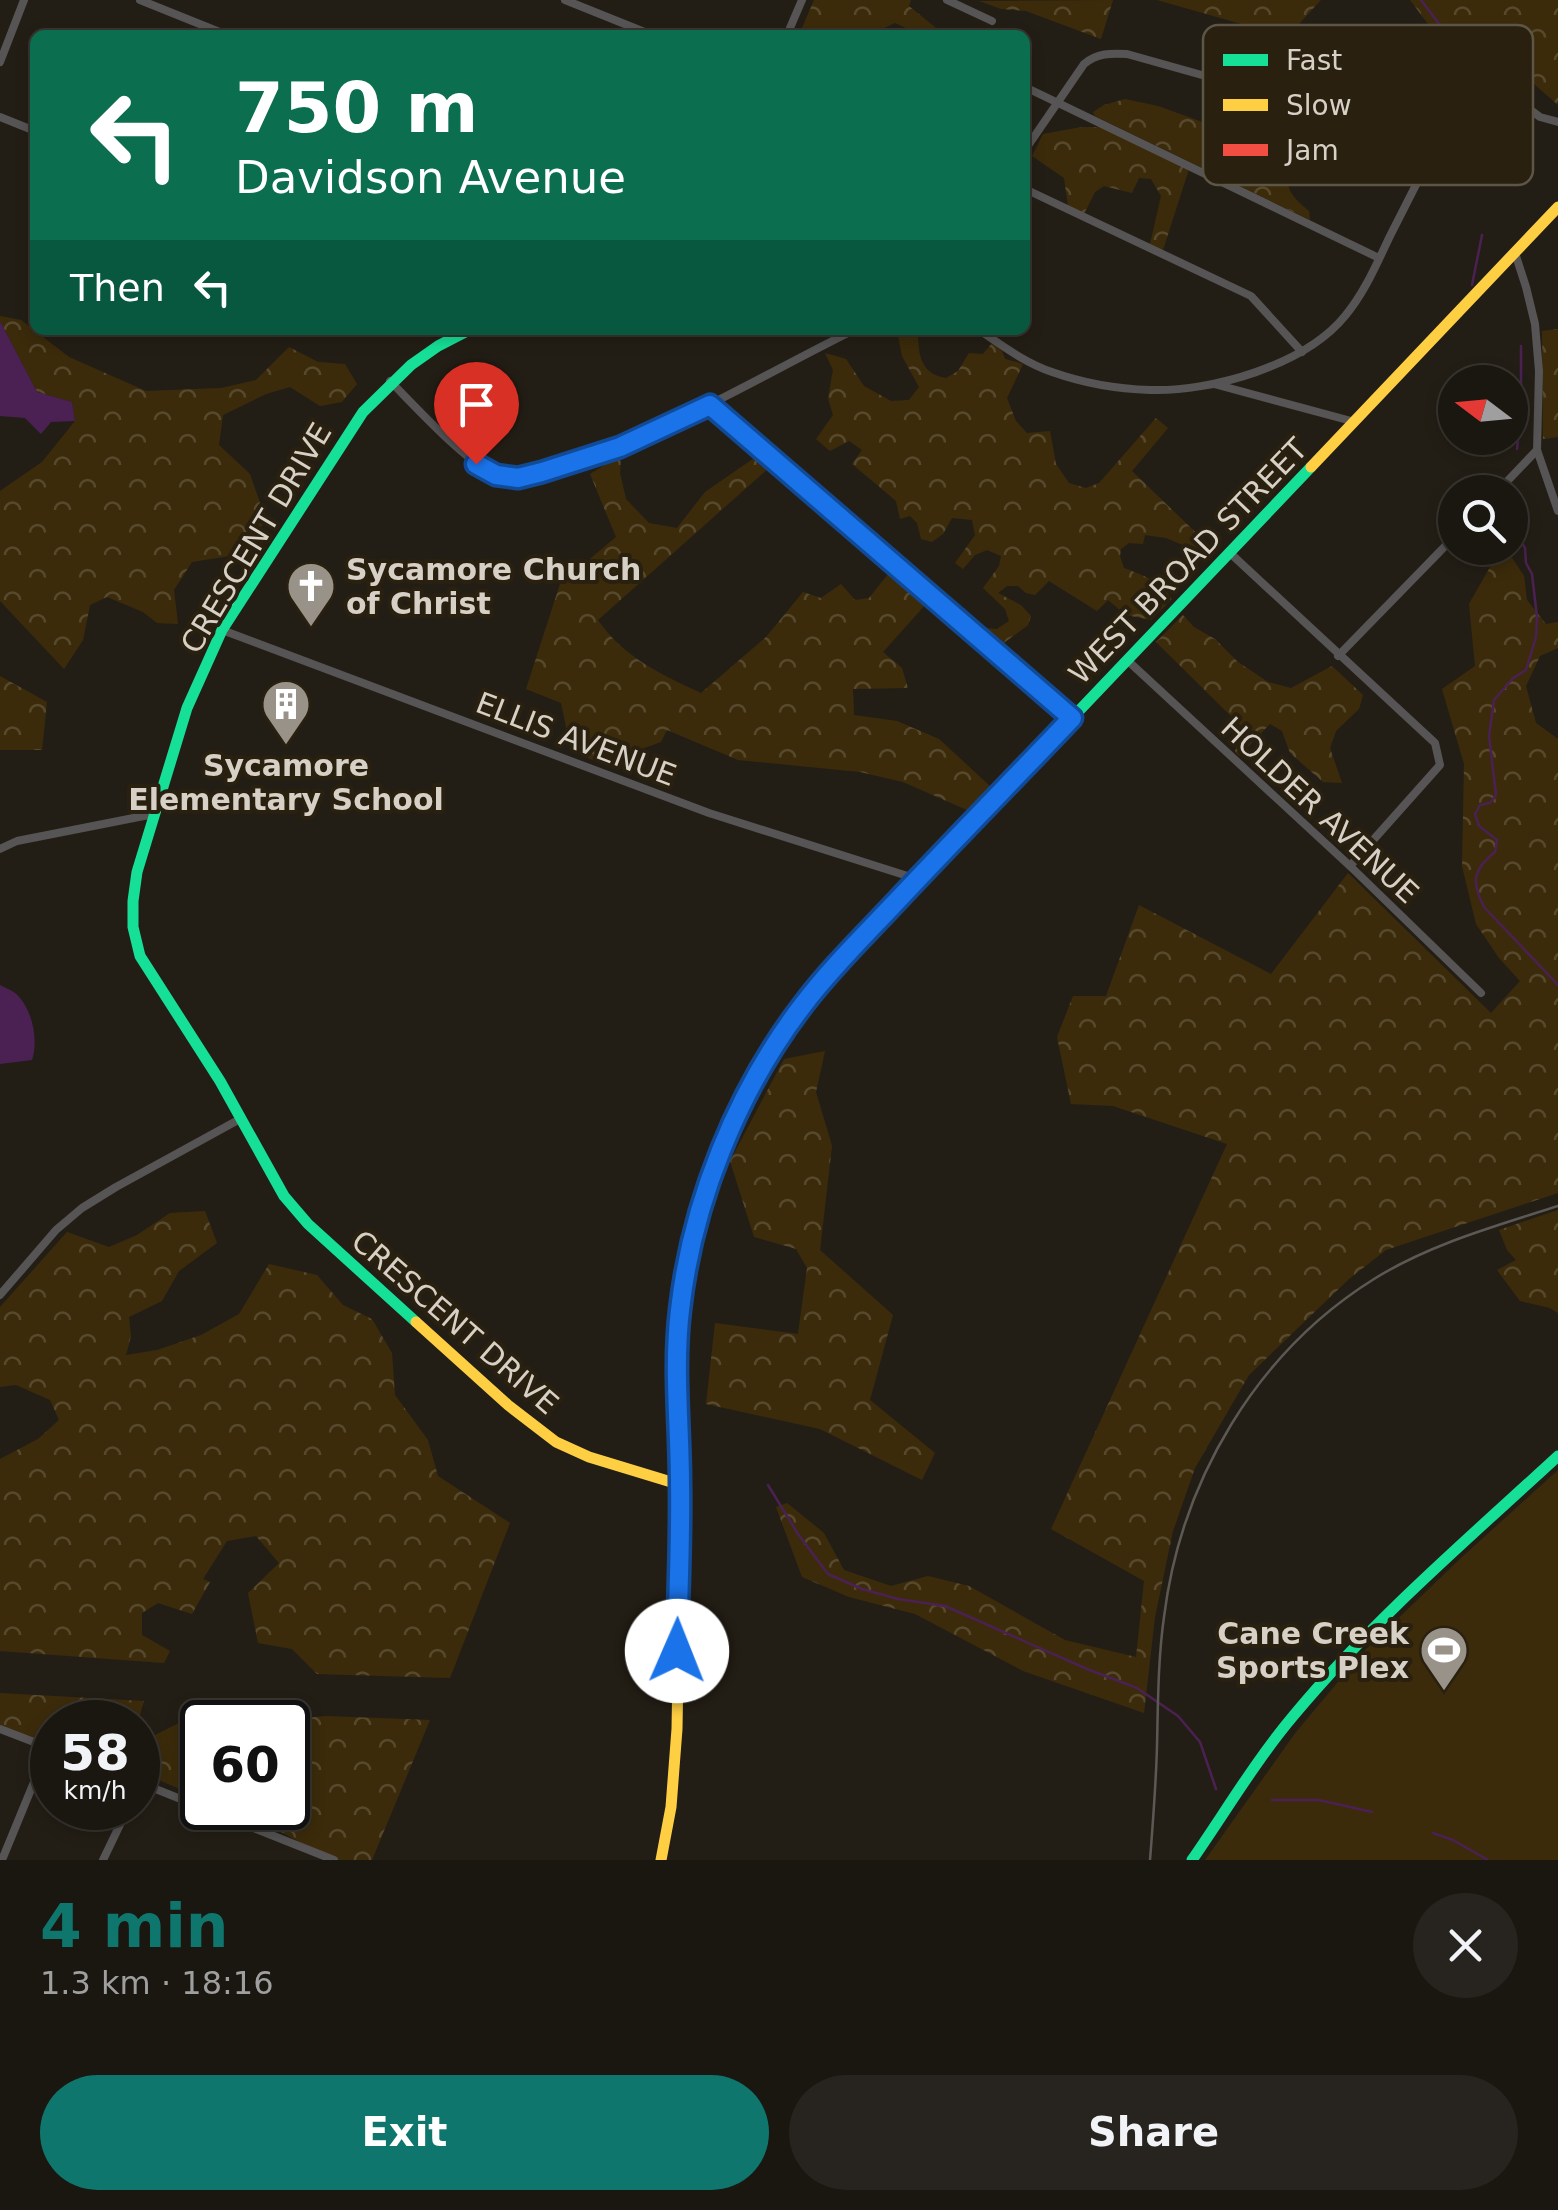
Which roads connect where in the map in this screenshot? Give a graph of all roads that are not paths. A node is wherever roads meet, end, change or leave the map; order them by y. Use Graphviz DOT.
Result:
graph roads {
  1 [pos="24,0"];
  2 [pos="140,0"];
  3 [pos="564,0"];
  4 [pos="802,0"];
  5 [pos="947,0"];
  6 [pos="992,21"];
  7 [pos="215,30"];
  8 [pos="639,30"];
  9 [pos="789,30"];
  10 [pos="0,62"];
  11 [pos="1203,75"];
  12 [pos="1030,89"];
  13 [pos="1058,102"];
  14 [pos="1533,112"];
  15 [pos="0,117"];
  16 [pos="1558,122"];
  17 [pos="30,129"];
  18 [pos="1030,143"];
  19 [pos="1203,172"];
  20 [pos="1229,185"];
  21 [pos="1416,185"];
  22 [pos="1030,191"];
  23 [pos="1558,207"];
  24 [pos="1515,254"];
  25 [pos="1379,258"];
  26 [pos="459,335"];
  27 [pos="844,335"];
  28 [pos="987,335"];
  29 [pos="1302,352"];
  30 [pos="390,382"];
  31 [pos="1211,384"];
  32 [pos="710,405"];
  33 [pos="1355,422"];
  34 [pos="1537,450"];
  35 [pos="1513,475"];
  36 [pos="1558,510"];
  37 [pos="1230,553"];
  38 [pos="1438,553"];
  39 [pos="222,630"];
  40 [pos="1338,656"];
  41 [pos="1127,660"];
  42 [pos="1072,718"];
  43 [pos="154,814"];
  44 [pos="0,849"];
  45 [pos="1350,866"];
  46 [pos="918,879"];
  47 [pos="1481,994"];
  48 [pos="240,1119"];
  49 [pos="0,1295"];
  50 [pos="1558,1456"];
  51 [pos="680,1485"];
  52 [pos="0,1729"];
  53 [pos="30,1740"];
  54 [pos="160,1792"];
  55 [pos="30,1795"];
  56 [pos="118,1830"];
  57 [pos="2,1860"];
  58 [pos="104,1860"];
  59 [pos="334,1860"];
  60 [pos="661,1860"];
  61 [pos="1192,1860"];
  1 -- 10 [label="street"];
  2 -- 7 [label="street"];
  3 -- 8 [label="street"];
  4 -- 9 [label="street"];
  5 -- 6 [label="street"];
  11 -- 13 [label="street"];
  12 -- 13 [label="street"];
  13 -- 18 [label="street"];
  13 -- 19 [label="street"];
  14 -- 16 [label="street"];
  15 -- 17 [label="street"];
  20 -- 25 [label="street"];
  21 -- 25 [label="street"];
  22 -- 29 [label="street"];
  23 -- 24 [label="street, WEST BROAD STREET"];
  24 -- 33 [label="street, WEST BROAD STREET"];
  24 -- 34 [label="street"];
  25 -- 29 [label="street"];
  26 -- 30 [label="street, CRESCENT DRIVE"];
  27 -- 32 [label="street"];
  28 -- 31 [label="street"];
  29 -- 31 [label="street"];
  30 -- 32 [label="street"];
  30 -- 39 [label="street, CRESCENT DRIVE"];
  31 -- 33 [label="street"];
  32 -- 42 [label="street"];
  33 -- 37 [label="street, WEST BROAD STREET"];
  34 -- 35 [label="street"];
  34 -- 36 [label="street"];
  37 -- 40 [label="street"];
  37 -- 41 [label="street, WEST BROAD STREET"];
  38 -- 40 [label="street"];
  39 -- 43 [label="street, CRESCENT DRIVE"];
  39 -- 46 [label="street, ELLIS AVENUE"];
  40 -- 45 [label="street"];
  41 -- 42 [label="street, WEST BROAD STREET"];
  41 -- 45 [label="street, HOLDER AVENUE"];
  42 -- 46 [label="street, WEST BROAD STREET"];
  43 -- 44 [label="street"];
  43 -- 48 [label="street, CRESCENT DRIVE"];
  45 -- 47 [label="street, HOLDER AVENUE"];
  46 -- 51 [label="street, WEST BROAD STREET"];
  48 -- 49 [label="street"];
  48 -- 51 [label="street, CRESCENT DRIVE"];
  50 -- 61 [label="street"];
  51 -- 60 [label="street, WEST BROAD STREET"];
  52 -- 53 [label="street"];
  54 -- 59 [label="street"];
  55 -- 57 [label="street"];
  56 -- 58 [label="street"];
}
